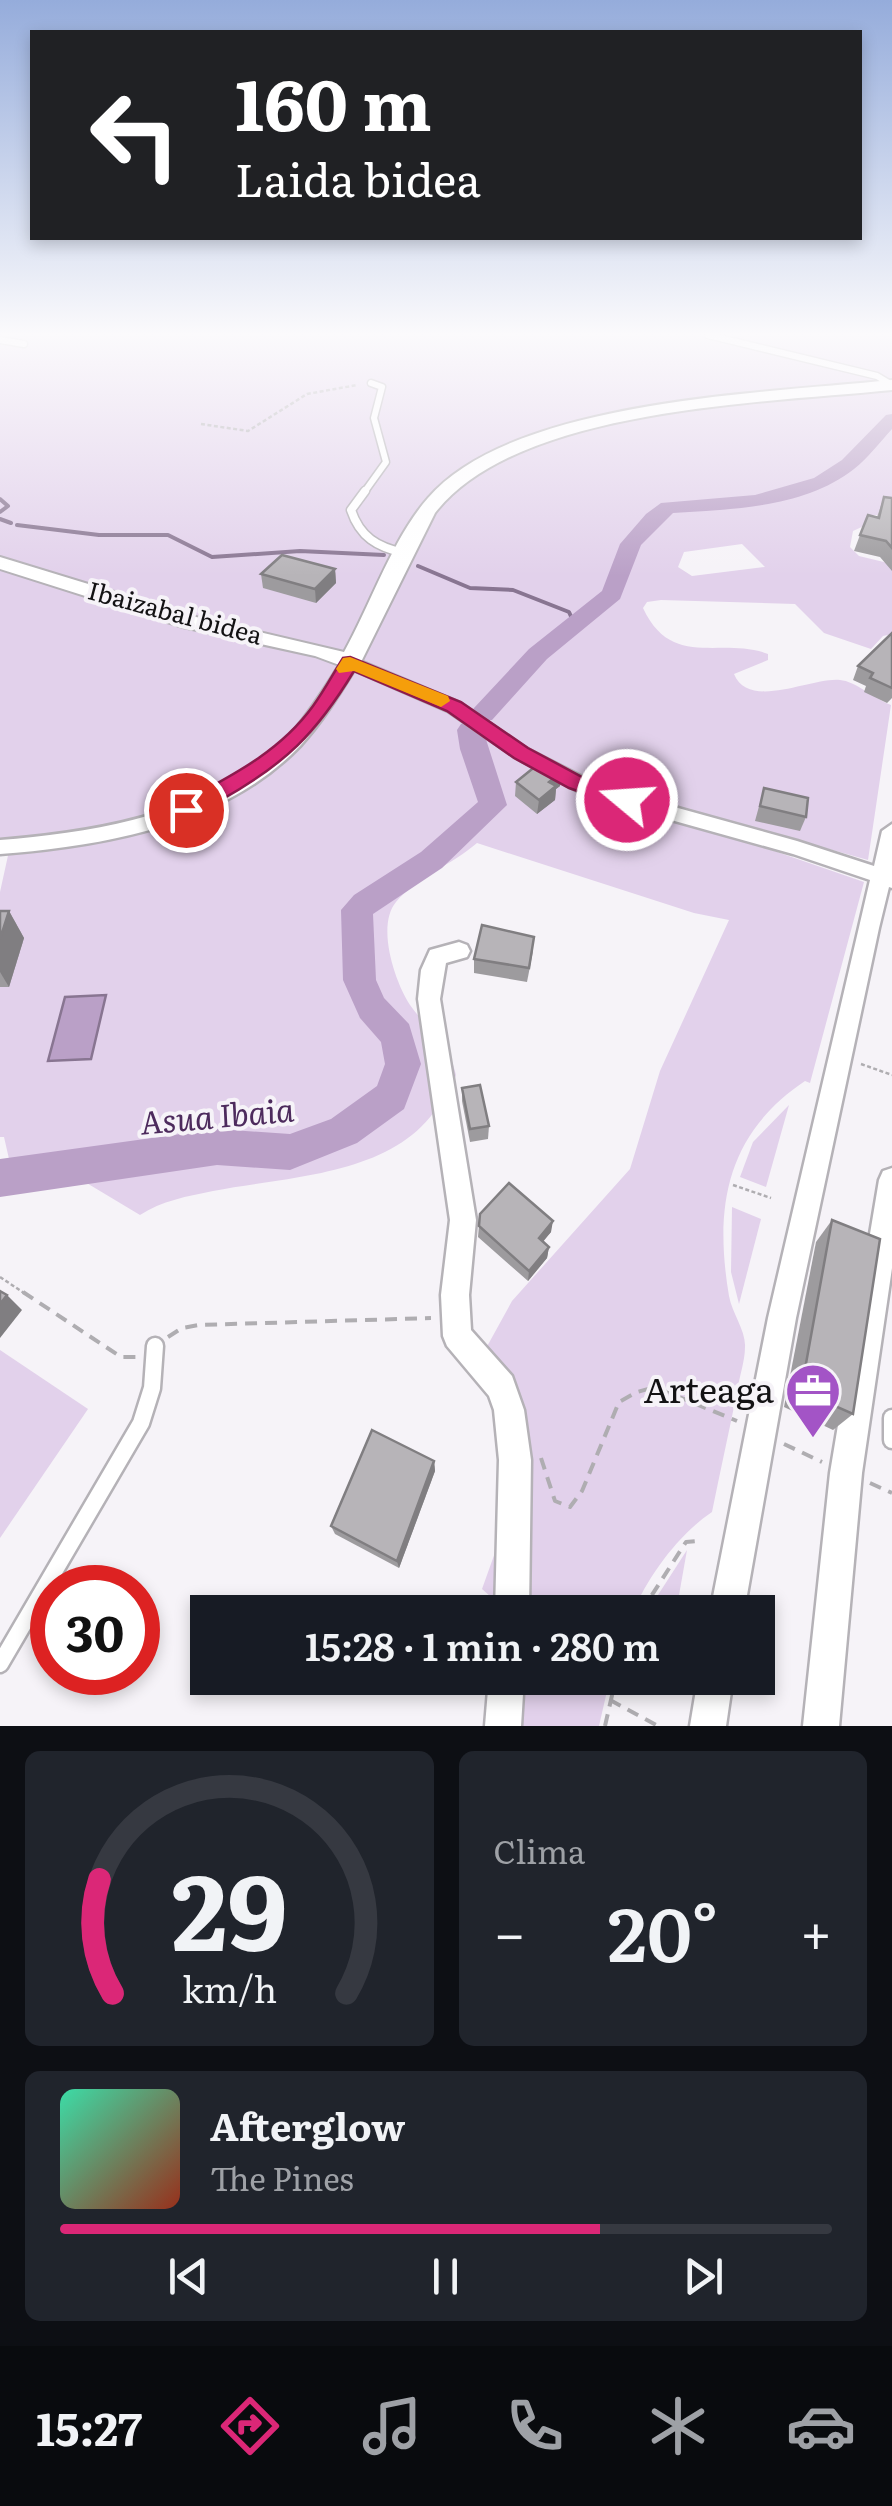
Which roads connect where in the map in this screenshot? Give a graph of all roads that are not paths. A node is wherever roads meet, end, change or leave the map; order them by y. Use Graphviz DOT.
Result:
graph roads {
  1 [pos="375,416"];
  2 [pos="644,416"];
  3 [pos="405,553"];
  4 [pos="0,562"];
  5 [pos="350,662"];
  6 [pos="892,830"];
  7 [pos="0,847"];
  8 [pos="886,878"];
  9 [pos="459,951"];
  10 [pos="892,1180"];
  11 [pos="155,1346"];
  12 [pos="892,1418"];
  13 [pos="892,1440"];
  14 [pos="512,1595"];
  15 [pos="730,1595"];
  16 [pos="0,1664"];
  17 [pos="506,1695"];
  18 [pos="713,1695"];
  19 [pos="503,1726"];
  20 [pos="708,1726"];
  21 [pos="821,1726"];
  1 -- 3 [label="lane"];
  2 -- 3 [label="street"];
  3 -- 5 [label="street"];
  4 -- 5 [label="street, Ibaizabal bidea"];
  5 -- 7 [label="street"];
  5 -- 8 [label="street"];
  6 -- 8 [label="street"];
  8 -- 15 [label="street"];
  9 -- 14 [label="street"];
  10 -- 21 [label="street"];
  11 -- 16 [label="lane"];
  12 -- 13 [label="lane"];
  17 -- 19 [label="street"];
  18 -- 20 [label="street"];
}
